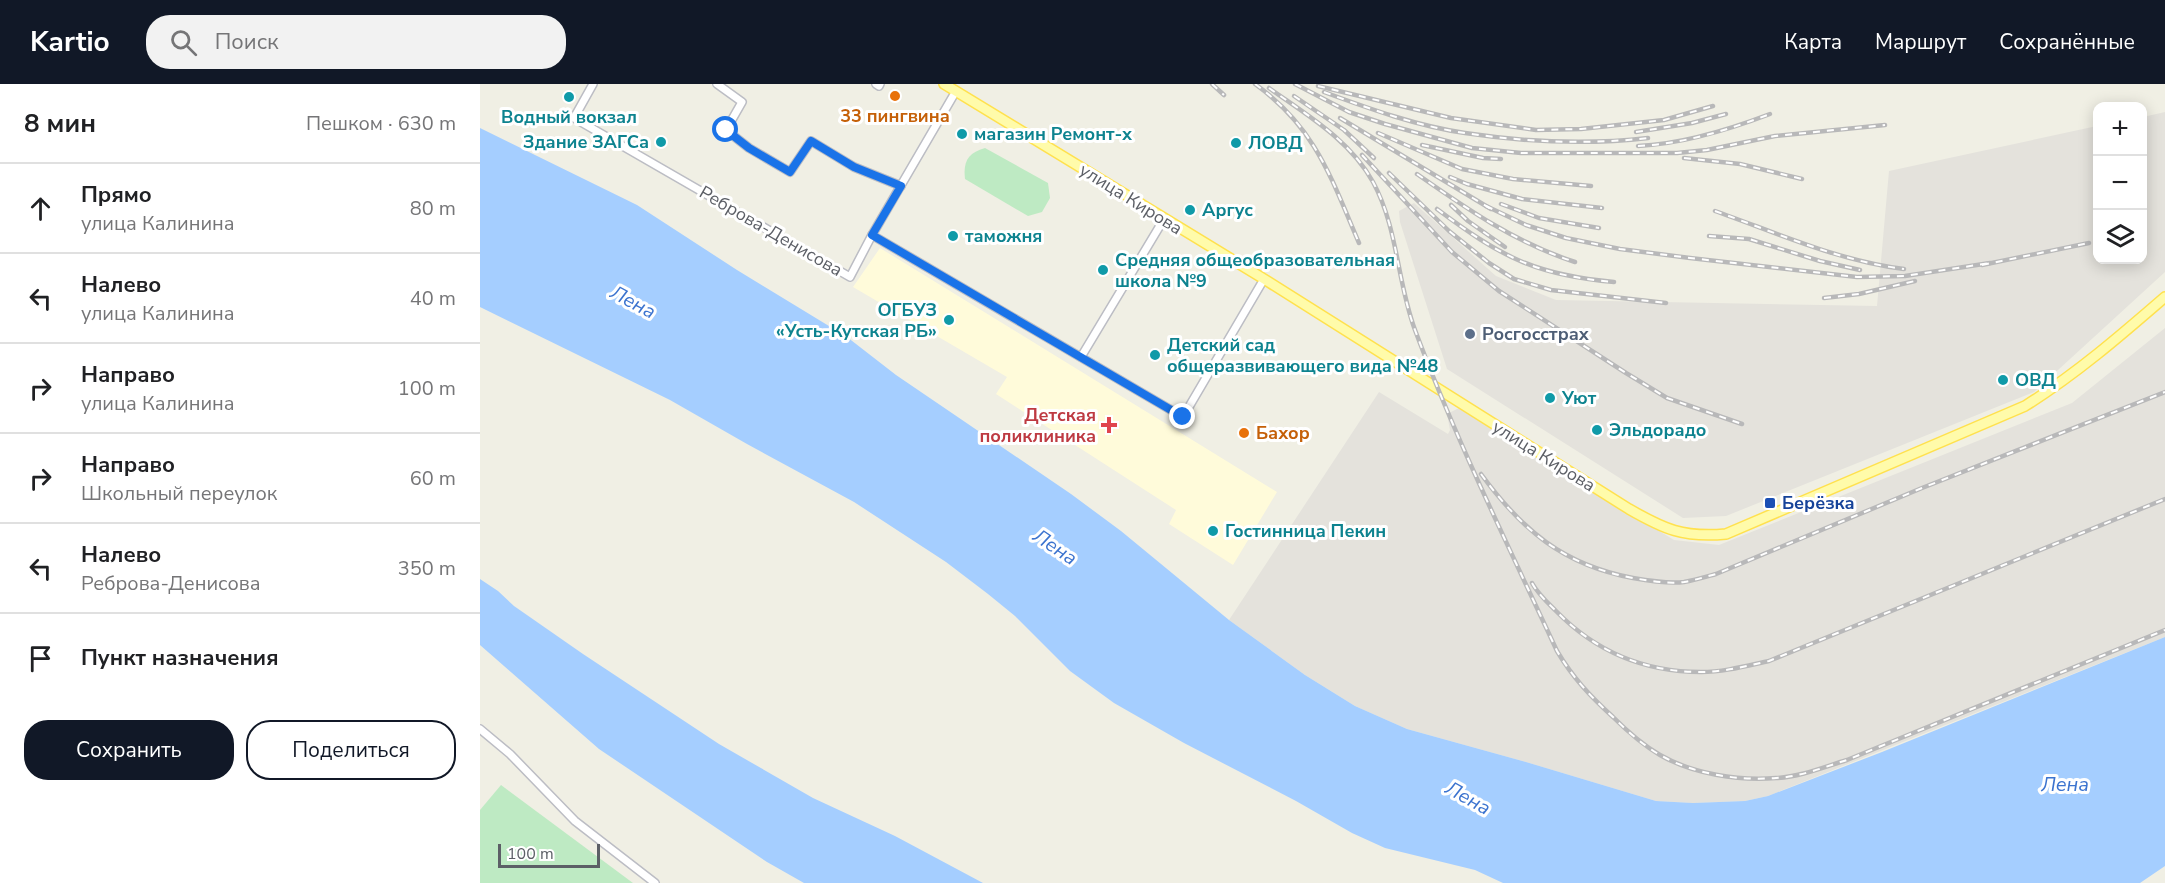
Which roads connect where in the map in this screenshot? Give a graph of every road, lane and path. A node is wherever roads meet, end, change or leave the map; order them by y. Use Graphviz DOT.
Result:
graph roads {
  1 [pos="593,84"];
  2 [pos="717,84"];
  3 [pos="944,84"];
  4 [pos="956,91"];
  5 [pos="901,186"];
  6 [pos="1164,219"];
  7 [pos="872,235"];
  8 [pos="1264,279"];
  9 [pos="2165,297"];
  10 [pos="1081,357"];
  11 [pos="480,729"];
  12 [pos="655,883"];
  1 -- 7 [label="street, Реброва-Денисова"];
  2 -- 5 [label="street"];
  3 -- 4 [label="main road, улица Кирова"];
  4 -- 5 [label="street"];
  4 -- 6 [label="main road, улица Кирова"];
  5 -- 7 [label="street"];
  6 -- 8 [label="main road, улица Кирова"];
  6 -- 10 [label="street"];
  7 -- 10 [label="street"];
  8 -- 9 [label="main road, улица Кирова"];
  8 -- 10 [label="street"];
  11 -- 12 [label="street"];
}
